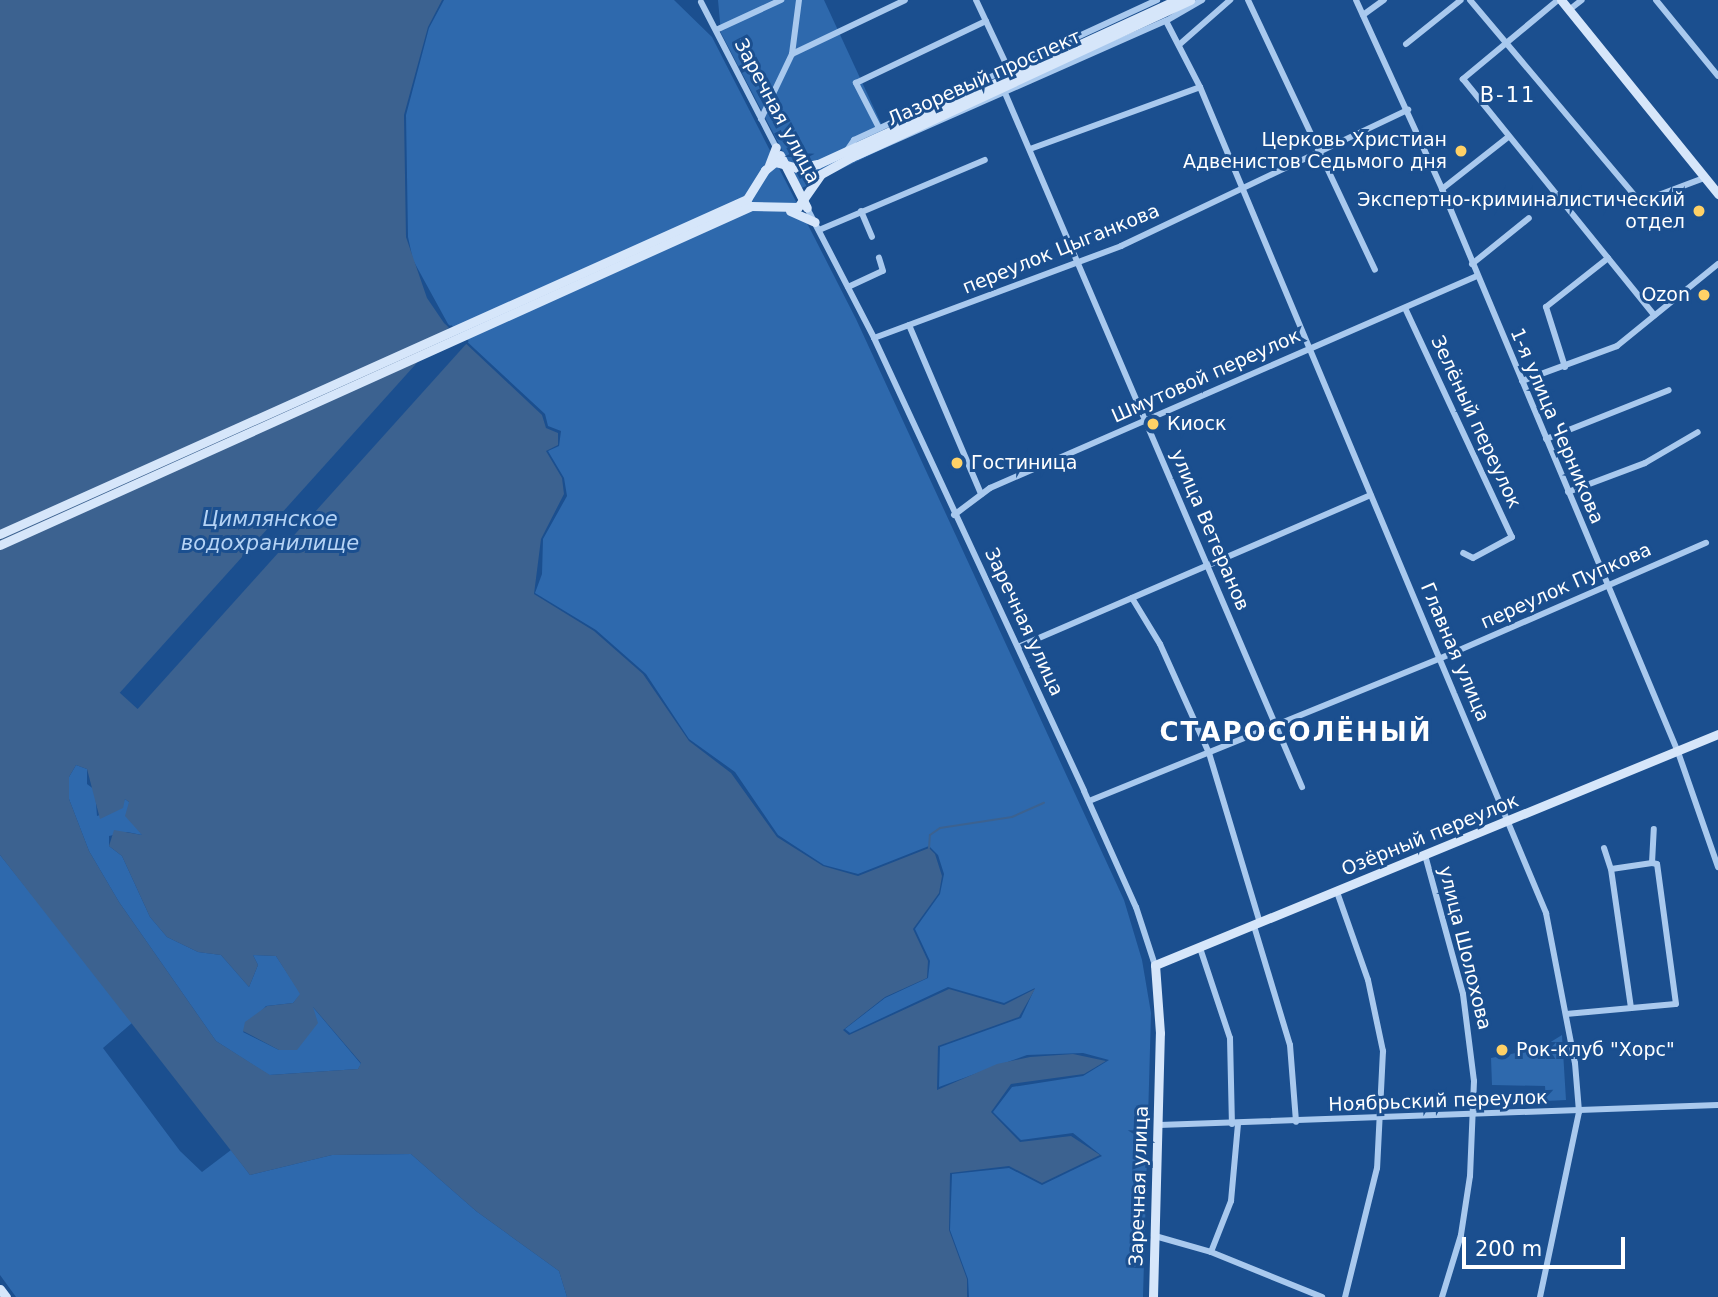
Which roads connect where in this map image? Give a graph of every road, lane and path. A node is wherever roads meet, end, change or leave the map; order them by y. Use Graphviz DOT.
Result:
graph roads {
  1 [pos="781,0"];
  2 [pos="799,0"];
  3 [pos="905,0"];
  4 [pos="976,0"];
  5 [pos="1156,0"];
  6 [pos="1176,0"];
  7 [pos="1190,0"];
  8 [pos="1202,0"];
  9 [pos="1230,0"];
  10 [pos="1248,0"];
  11 [pos="1356,0"];
  12 [pos="1384,0"];
  13 [pos="1461,0"];
  14 [pos="1470,0"];
  15 [pos="1559,0"];
  16 [pos="1583,0"];
  17 [pos="1656,0"];
  18 [pos="701,2"];
  19 [pos="1569,10"];
  20 [pos="1363,15"];
  21 [pos="986,21"];
  22 [pos="1166,21"];
  23 [pos="716,30"];
  24 [pos="1507,43"];
  25 [pos="1180,44"];
  26 [pos="1406,44"];
  27 [pos="792,54"];
  28 [pos="1009,70"];
  29 [pos="1718,76"];
  30 [pos="1199,87"];
  31 [pos="1005,93"];
  32 [pos="1408,110"];
  33 [pos="761,118"];
  34 [pos="879,128"];
  35 [pos="1508,137"];
  36 [pos="1030,149"];
  37 [pos="1321,151"];
  38 [pos="780,155"];
  39 [pos="849,155"];
  40 [pos="985,160"];
  41 [pos="769,165"];
  42 [pos="1704,178"];
  43 [pos="759,183"];
  44 [pos="1241,188"];
  45 [pos="1442,189"];
  46 [pos="1718,194"];
  47 [pos="805,203"];
  48 [pos="770,204"];
  49 [pos="788,210"];
  50 [pos="861,211"];
  51 [pos="1529,218"];
  52 [pos="817,226"];
  53 [pos="873,237"];
  54 [pos="879,258"];
  55 [pos="1608,258"];
  56 [pos="1078,262"];
  57 [pos="1472,264"];
  58 [pos="1718,264"];
  59 [pos="1375,270"];
  60 [pos="1477,276"];
  61 [pos="848,287"];
  62 [pos="1405,308"];
  63 [pos="1654,315"];
  64 [pos="909,325"];
  65 [pos="874,338"];
  66 [pos="1308,348"];
  67 [pos="1565,367"];
  68 [pos="1522,382"];
  69 [pos="1669,390"];
  70 [pos="1147,421"];
  71 [pos="1698,432"];
  72 [pos="1546,439"];
  73 [pos="1568,492"];
  74 [pos="981,494"];
  75 [pos="1371,495"];
  76 [pos="954,515"];
  77 [pos="0,534"];
  78 [pos="1706,543"];
  79 [pos="0,545"];
  80 [pos="1463,553"];
  81 [pos="1209,568"];
  82 [pos="1605,585"];
  83 [pos="1132,598"];
  84 [pos="1018,647"];
  85 [pos="1441,658"];
  86 [pos="1276,725"];
  87 [pos="1718,734"];
  88 [pos="1678,752"];
  89 [pos="1209,753"];
  90 [pos="1302,787"];
  91 [pos="1089,802"];
  92 [pos="1511,822"];
  93 [pos="1654,830"];
  94 [pos="1604,848"];
  95 [pos="1425,855"];
  96 [pos="1655,863"];
  97 [pos="1718,867"];
  98 [pos="1611,869"];
  99 [pos="1337,892"];
  100 [pos="1257,925"];
  101 [pos="1200,948"];
  102 [pos="1155,965"];
  103 [pos="1631,1008"];
  104 [pos="1566,1014"];
  105 [pos="1718,1105"];
  106 [pos="1580,1112"];
  107 [pos="1474,1116"];
  108 [pos="1380,1119"];
  109 [pos="1296,1122"];
  110 [pos="1235,1124"];
  111 [pos="1159,1125"];
  112 [pos="1154,1236"];
  113 [pos="1211,1252"];
  114 [pos="0,1289"];
  115 [pos="6,1297"];
  116 [pos="1153,1297"];
  117 [pos="1322,1297"];
  118 [pos="1345,1297"];
  119 [pos="1442,1297"];
  120 [pos="1540,1297"];
  1 -- 23 [label="street"];
  2 -- 27 [label="street"];
  3 -- 27 [label="street"];
  4 -- 21 [label="street"];
  5 -- 28 [label="street"];
  6 -- 39 [label="street, Лазоревый проспект"];
  7 -- 39 [label="street, Лазоревый проспект"];
  8 -- 22 [label="street"];
  9 -- 25 [label="street"];
  10 -- 37 [label="street"];
  11 -- 20 [label="street, 1-я улица Черникова"];
  12 -- 20 [label="street"];
  13 -- 26 [label="street"];
  14 -- 24 [label="street"];
  15 -- 19 [label="street"];
  15 -- 24 [label="street"];
  16 -- 19 [label="street"];
  17 -- 29 [label="street"];
  18 -- 23 [label="street, Заречная улица"];
  19 -- 42 [label="street"];
  20 -- 32 [label="street, 1-я улица Черникова"];
  21 -- 28 [label="street"];
  21 -- 34 [label="street, Лазоревый проспект"];
  22 -- 25 [label="street, Главная улица"];
  22 -- 31 [label="street"];
  23 -- 33 [label="street, Заречная улица"];
  24 -- 35 [label="street"];
  24 -- 42 [label="street"];
  25 -- 30 [label="street, Главная улица"];
  27 -- 33 [label="street"];
  28 -- 34 [label="street"];
  30 -- 36 [label="street"];
  30 -- 44 [label="street, Главная улица"];
  31 -- 36 [label="street, улица Ветеранов"];
  31 -- 39 [label="street"];
  32 -- 37 [label="street, переулок Цыганкова"];
  32 -- 45 [label="street, 1-я улица Черникова"];
  33 -- 38 [label="street, Заречная улица"];
  34 -- 39 [label="street"];
  35 -- 45 [label="street"];
  35 -- 55 [label="street"];
  36 -- 56 [label="street, улица Ветеранов"];
  37 -- 44 [label="street, переулок Цыганкова"];
  37 -- 59 [label="street"];
  38 -- 39 [label="street, Лазоревый проспект"];
  38 -- 41 [label="street, Лазоревый проспект"];
  38 -- 41 [label="street"];
  38 -- 47 [label="street, Заречная улица"];
  39 -- 47 [label="street, Лазоревый проспект"];
  40 -- 50 [label="street"];
  41 -- 43 [label="street"];
  42 -- 46 [label="street"];
  43 -- 48 [label="street"];
  43 -- 77 [label="street"];
  44 -- 56 [label="street, переулок Цыганкова"];
  44 -- 66 [label="street, Главная улица"];
  45 -- 57 [label="street, 1-я улица Черникова"];
  47 -- 49 [label="street, Лазоревый проспект"];
  47 -- 52 [label="street, Заречная улица"];
  48 -- 49 [label="street"];
  48 -- 79 [label="street"];
  49 -- 52 [label="street"];
  50 -- 52 [label="street"];
  50 -- 53 [label="street"];
  51 -- 57 [label="street"];
  52 -- 61 [label="street, Заречная улица"];
  54 -- 61 [label="street"];
  55 -- 63 [label="street"];
  55 -- 67 [label="street"];
  56 -- 64 [label="street, переулок Цыганкова"];
  56 -- 70 [label="street, улица Ветеранов"];
  57 -- 60 [label="street, 1-я улица Черникова"];
  58 -- 63 [label="street"];
  60 -- 62 [label="street, Шмутовой переулок"];
  60 -- 68 [label="street, 1-я улица Черникова"];
  61 -- 65 [label="street, Заречная улица"];
  62 -- 66 [label="street, Шмутовой переулок"];
  62 -- 80 [label="street, Зелёный переулок"];
  63 -- 67 [label="street"];
  64 -- 65 [label="street, переулок Цыганкова"];
  64 -- 74 [label="street"];
  65 -- 76 [label="street, Заречная улица"];
  66 -- 70 [label="street, Шмутовой переулок"];
  66 -- 75 [label="street, Главная улица"];
  67 -- 68 [label="street"];
  68 -- 72 [label="street, 1-я улица Черникова"];
  69 -- 72 [label="street"];
  70 -- 74 [label="street, Шмутовой переулок"];
  70 -- 81 [label="street, улица Ветеранов"];
  71 -- 73 [label="street"];
  72 -- 73 [label="street, 1-я улица Черникова"];
  73 -- 82 [label="street, 1-я улица Черникова"];
  74 -- 76 [label="street, Шмутовой переулок"];
  75 -- 81 [label="street"];
  75 -- 85 [label="street, Главная улица"];
  76 -- 84 [label="street, Заречная улица"];
  78 -- 82 [label="street, переулок Пупкова"];
  81 -- 83 [label="street"];
  81 -- 86 [label="street, улица Ветеранов"];
  82 -- 85 [label="street, переулок Пупкова"];
  82 -- 88 [label="street, 1-я улица Черникова"];
  83 -- 84 [label="street"];
  83 -- 89 [label="street"];
  84 -- 91 [label="street, Заречная улица"];
  85 -- 86 [label="street, переулок Пупкова"];
  85 -- 92 [label="street, Главная улица"];
  86 -- 89 [label="street, переулок Пупкова"];
  86 -- 90 [label="street, улица Ветеранов"];
  87 -- 88 [label="street, Озёрный переулок"];
  88 -- 92 [label="street, Озёрный переулок"];
  88 -- 97 [label="street, 1-я улица Черникова"];
  89 -- 91 [label="street, переулок Пупкова"];
  89 -- 100 [label="street"];
  91 -- 102 [label="street, Заречная улица"];
  92 -- 95 [label="street, Озёрный переулок"];
  92 -- 104 [label="street, Главная улица"];
  93 -- 96 [label="street"];
  94 -- 98 [label="street"];
  95 -- 99 [label="street, Озёрный переулок"];
  95 -- 107 [label="street, улица Шолохова"];
  96 -- 98 [label="street"];
  96 -- 103 [label="street"];
  98 -- 103 [label="street"];
  99 -- 100 [label="street, Озёрный переулок"];
  99 -- 108 [label="street"];
  100 -- 101 [label="street, Озёрный переулок"];
  100 -- 109 [label="street"];
  101 -- 102 [label="street, Озёрный переулок"];
  101 -- 110 [label="street"];
  102 -- 111 [label="street, Заречная улица"];
  103 -- 104 [label="street"];
  104 -- 106 [label="street, Главная улица"];
  105 -- 106 [label="street, Ноябрьский переулок"];
  106 -- 107 [label="street, Ноябрьский переулок"];
  106 -- 120 [label="street, Главная улица"];
  107 -- 108 [label="street, Ноябрьский переулок"];
  107 -- 119 [label="street, улица Шолохова"];
  108 -- 109 [label="street, Ноябрьский переулок"];
  108 -- 118 [label="street"];
  109 -- 110 [label="street, Ноябрьский переулок"];
  110 -- 111 [label="street, Ноябрьский переулок"];
  110 -- 113 [label="street"];
  111 -- 112 [label="street, Заречная улица"];
  112 -- 113 [label="street"];
  112 -- 116 [label="street, Заречная улица"];
  113 -- 117 [label="street"];
  114 -- 115 [label="street"];
}
